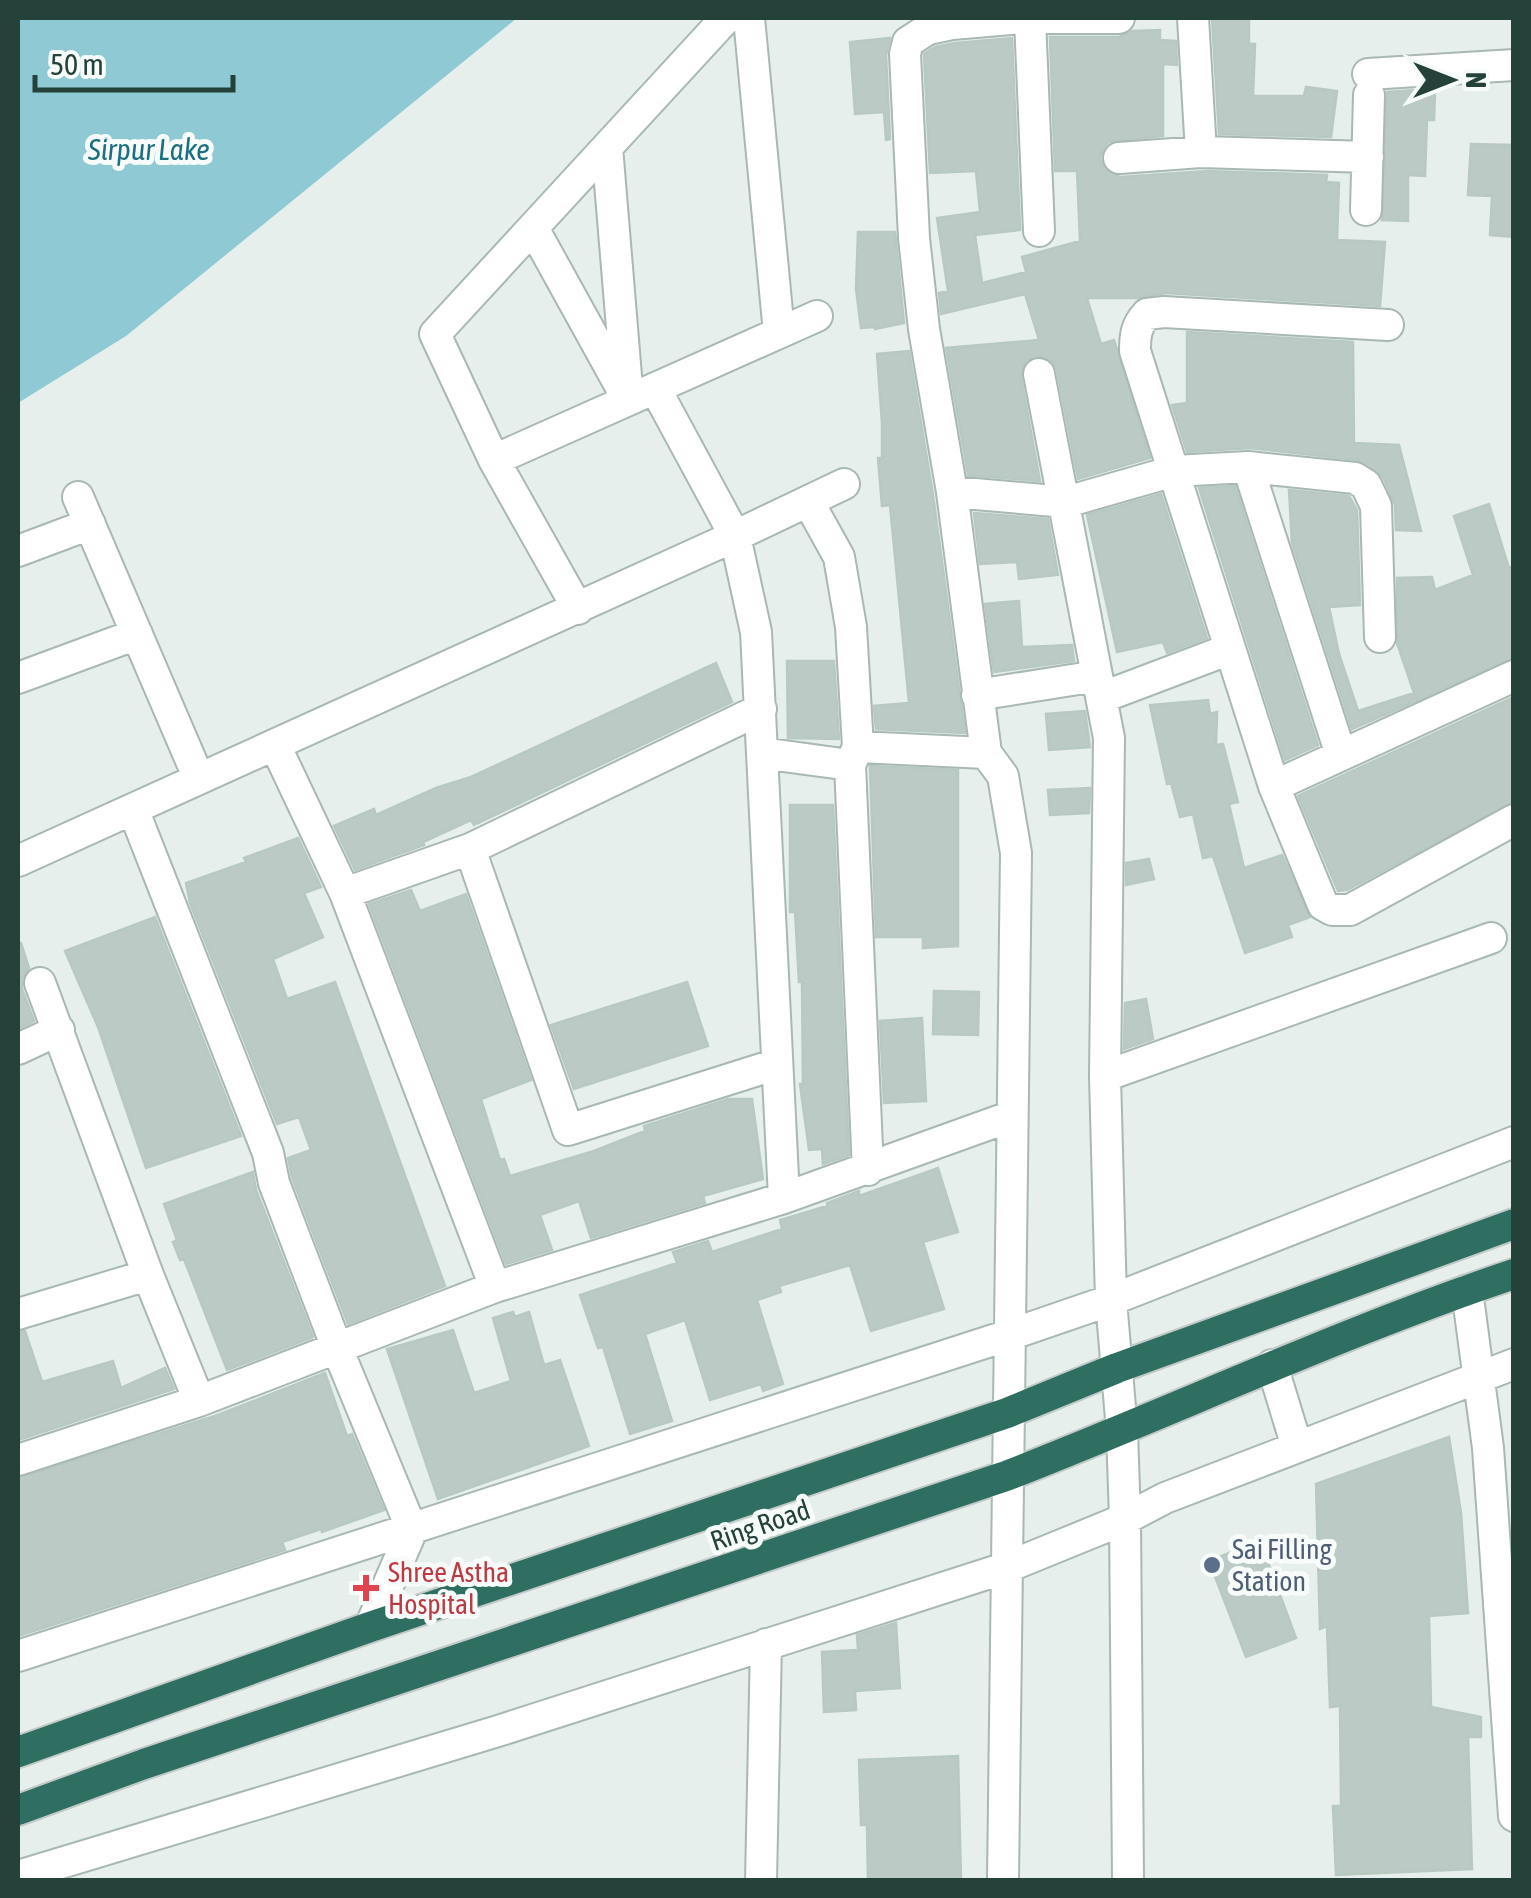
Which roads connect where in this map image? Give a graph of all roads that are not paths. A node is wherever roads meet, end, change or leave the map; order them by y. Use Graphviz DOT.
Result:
graph roads {
  1 [pos="726,18"];
  2 [pos="749,18"];
  3 [pos="1022,18"];
  4 [pos="1119,18"];
  5 [pos="1193,18"];
  6 [pos="1030,19"];
  7 [pos="1514,65"];
  8 [pos="607,147"];
  9 [pos="1200,152"];
  10 [pos="1368,156"];
  11 [pos="1119,158"];
  12 [pos="1366,210"];
  13 [pos="533,228"];
  14 [pos="1040,231"];
  15 [pos="817,316"];
  16 [pos="1388,325"];
  17 [pos="779,333"];
  18 [pos="1039,374"];
  19 [pos="642,394"];
  20 [pos="494,460"];
  21 [pos="1248,467"];
  22 [pos="1174,471"];
  23 [pos="844,484"];
  24 [pos="952,492"];
  25 [pos="808,501"];
  26 [pos="1066,502"];
  27 [pos="735,536"];
  28 [pos="18,550"];
  29 [pos="578,609"];
  30 [pos="137,634"];
  31 [pos="1380,637"];
  32 [pos="1230,649"];
  33 [pos="1514,676"];
  34 [pos="18,678"];
  35 [pos="1100,687"];
  36 [pos="977,696"];
  37 [pos="761,709"];
  38 [pos="275,745"];
  39 [pos="762,753"];
  40 [pos="986,753"];
  41 [pos="1341,755"];
  42 [pos="854,756"];
  43 [pos="199,779"];
  44 [pos="1274,786"];
  45 [pos="133,808"];
  46 [pos="1514,820"];
  47 [pos="470,848"];
  48 [pos="18,861"];
  49 [pos="344,892"];
  50 [pos="1491,938"];
  51 [pos="40,983"];
  52 [pos="60,1030"];
  53 [pos="18,1048"];
  54 [pos="778,1064"];
  55 [pos="1105,1076"];
  56 [pos="1012,1116"];
  57 [pos="1514,1142"];
  58 [pos="868,1170"];
  59 [pos="784,1198"];
  60 [pos="1514,1224"];
  61 [pos="1514,1274"];
  62 [pos="148,1275"];
  63 [pos="495,1287"];
  64 [pos="1466,1290"];
  65 [pos="1111,1300"];
  66 [pos="18,1314"];
  67 [pos="1012,1334"];
  68 [pos="337,1348"];
  69 [pos="1514,1364"];
  70 [pos="1272,1365"];
  71 [pos="1118,1368"];
  72 [pos="1478,1377"];
  73 [pos="199,1401"];
  74 [pos="1007,1412"];
  75 [pos="1122,1431"];
  76 [pos="1297,1447"];
  77 [pos="18,1460"];
  78 [pos="1006,1476"];
  79 [pos="1125,1519"];
  80 [pos="412,1530"];
  81 [pos="1005,1568"];
  82 [pos="370,1627"];
  83 [pos="766,1644"];
  84 [pos="18,1656"];
  85 [pos="18,1752"];
  86 [pos="18,1810"];
  87 [pos="1514,1816"];
  88 [pos="18,1876"];
  89 [pos="761,1880"];
  90 [pos="1003,1880"];
  91 [pos="1128,1880"];
  1 -- 8 [label="street"];
  2 -- 17 [label="street"];
  3 -- 6 [label="street"];
  3 -- 24 [label="street"];
  4 -- 6 [label="street"];
  5 -- 9 [label="street"];
  6 -- 14 [label="street"];
  7 -- 10 [label="street"];
  8 -- 13 [label="street"];
  8 -- 19 [label="street"];
  9 -- 10 [label="street"];
  9 -- 11 [label="street"];
  10 -- 12 [label="street"];
  13 -- 19 [label="street"];
  13 -- 20 [label="street"];
  15 -- 17 [label="street"];
  16 -- 22 [label="street"];
  17 -- 19 [label="street"];
  18 -- 26 [label="street"];
  19 -- 20 [label="street"];
  19 -- 27 [label="street"];
  20 -- 29 [label="street"];
  21 -- 22 [label="street"];
  21 -- 31 [label="street"];
  21 -- 41 [label="street"];
  22 -- 26 [label="street"];
  22 -- 32 [label="street"];
  23 -- 25 [label="street"];
  24 -- 26 [label="street"];
  24 -- 36 [label="street"];
  25 -- 27 [label="street"];
  25 -- 42 [label="street"];
  26 -- 35 [label="street"];
  27 -- 29 [label="street"];
  27 -- 37 [label="street"];
  28 -- 30 [label="street"];
  29 -- 38 [label="street"];
  30 -- 34 [label="street"];
  30 -- 43 [label="street"];
  32 -- 35 [label="street"];
  32 -- 44 [label="street"];
  33 -- 41 [label="street"];
  35 -- 36 [label="street"];
  35 -- 55 [label="street"];
  36 -- 40 [label="street"];
  37 -- 39 [label="street"];
  37 -- 47 [label="street"];
  38 -- 43 [label="street"];
  38 -- 49 [label="street"];
  39 -- 42 [label="street"];
  39 -- 54 [label="street"];
  40 -- 42 [label="street"];
  40 -- 56 [label="street"];
  41 -- 44 [label="street"];
  42 -- 58 [label="street"];
  43 -- 45 [label="street"];
  44 -- 46 [label="street"];
  45 -- 48 [label="street"];
  45 -- 68 [label="street"];
  47 -- 49 [label="street"];
  47 -- 54 [label="street"];
  49 -- 63 [label="street"];
  50 -- 55 [label="street"];
  51 -- 52 [label="street"];
  52 -- 53 [label="street"];
  52 -- 62 [label="street"];
  54 -- 59 [label="street"];
  55 -- 65 [label="street"];
  56 -- 58 [label="street"];
  56 -- 67 [label="street"];
  57 -- 65 [label="street"];
  58 -- 59 [label="street"];
  59 -- 63 [label="street"];
  60 -- 71 [label="highway, Ring Road"];
  61 -- 64 [label="highway, Ring Road"];
  62 -- 66 [label="street"];
  62 -- 73 [label="street"];
  63 -- 68 [label="street"];
  64 -- 70 [label="highway, Ring Road"];
  64 -- 72 [label="street"];
  65 -- 67 [label="street"];
  65 -- 71 [label="street"];
  67 -- 74 [label="street"];
  67 -- 80 [label="street"];
  68 -- 73 [label="street"];
  68 -- 80 [label="street"];
  69 -- 72 [label="street"];
  70 -- 75 [label="highway, Ring Road"];
  70 -- 76 [label="street"];
  71 -- 74 [label="highway, Ring Road"];
  71 -- 75 [label="street"];
  72 -- 76 [label="street"];
  72 -- 87 [label="street"];
  73 -- 77 [label="street"];
  74 -- 78 [label="street"];
  74 -- 82 [label="highway, Ring Road"];
  75 -- 78 [label="highway, Ring Road"];
  75 -- 79 [label="street"];
  76 -- 79 [label="street"];
  78 -- 81 [label="street"];
  78 -- 86 [label="highway, Ring Road"];
  79 -- 81 [label="street"];
  79 -- 91 [label="street"];
  80 -- 82 [label="street"];
  80 -- 84 [label="street"];
  81 -- 83 [label="street"];
  81 -- 90 [label="street"];
  82 -- 85 [label="highway, Ring Road"];
  83 -- 88 [label="street"];
  83 -- 89 [label="street"];
}
